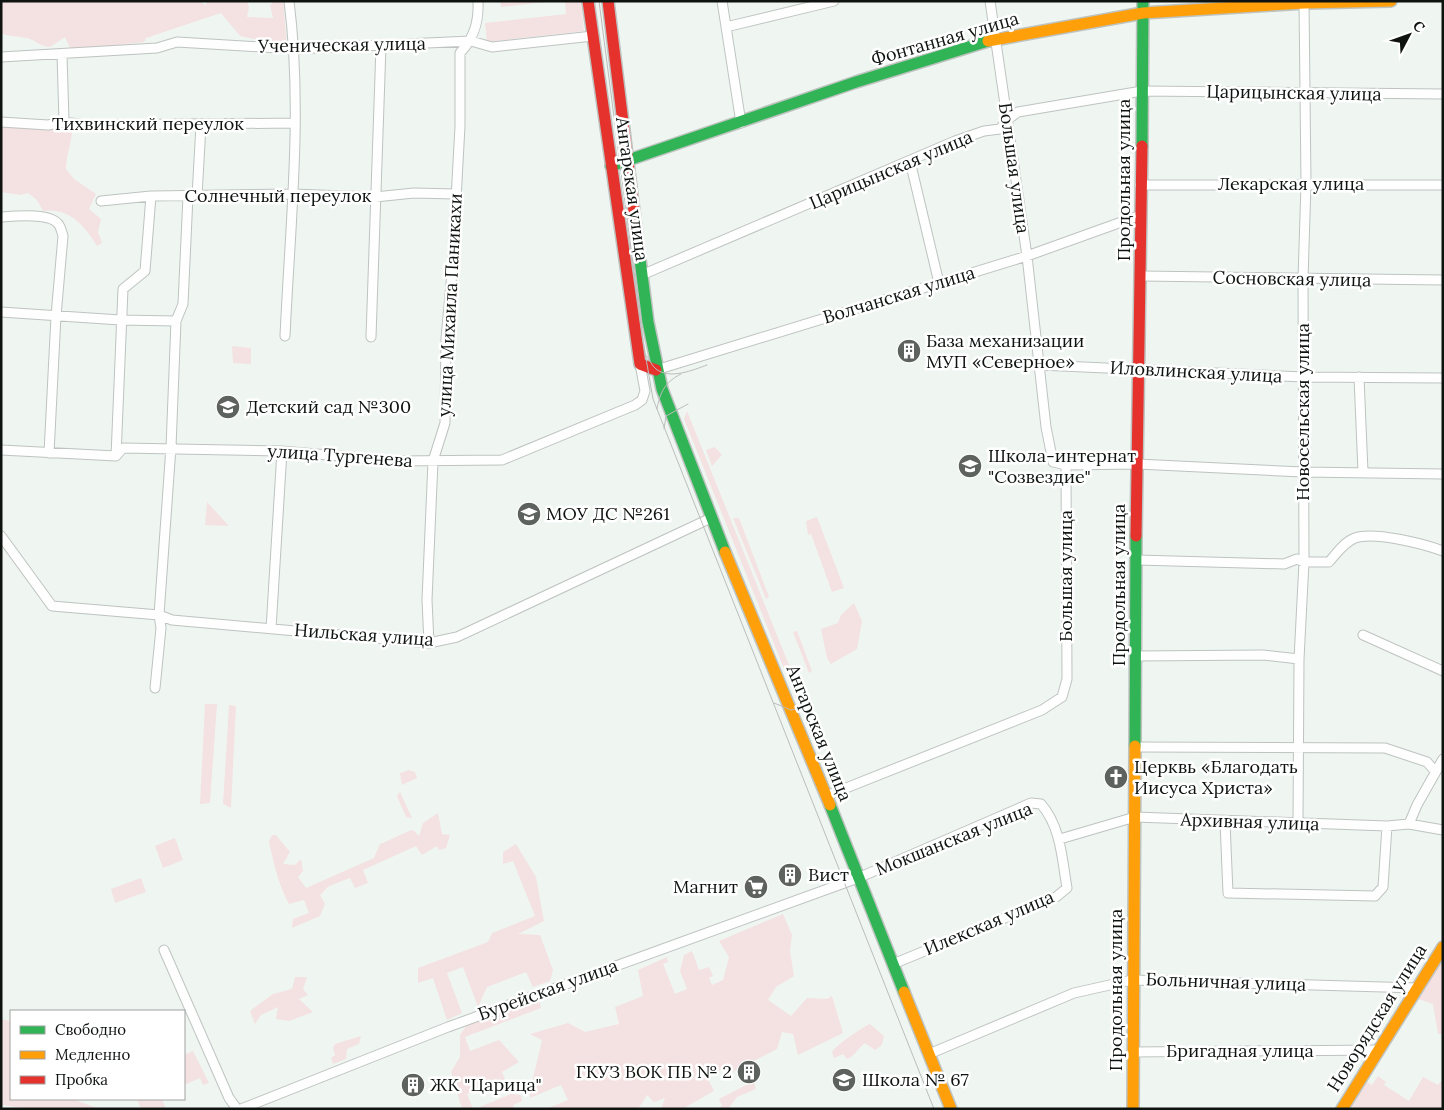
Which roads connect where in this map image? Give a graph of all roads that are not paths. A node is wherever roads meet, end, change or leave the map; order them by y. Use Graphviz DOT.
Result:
graph roads {
  1 [pos="289,1"];
  2 [pos="478,1"];
  3 [pos="588,1"];
  4 [pos="608,1"];
  5 [pos="722,1"];
  6 [pos="834,1"];
  7 [pos="990,1"];
  8 [pos="1143,1"];
  9 [pos="1391,1"];
  10 [pos="1304,2"];
  11 [pos="1143,13"];
  12 [pos="726,27"];
  13 [pos="593,36"];
  14 [pos="995,39"];
  15 [pos="471,40"];
  16 [pos="381,46"];
  17 [pos="295,50"];
  18 [pos="62,54"];
  19 [pos="1,56"];
  20 [pos="1142,91"];
  21 [pos="1306,93"];
  22 [pos="1443,94"];
  23 [pos="1007,120"];
  24 [pos="1,122"];
  25 [pos="64,122"];
  26 [pos="295,123"];
  27 [pos="740,123"];
  28 [pos="201,125"];
  29 [pos="629,161"];
  30 [pos="910,161"];
  31 [pos="611,166"];
  32 [pos="1306,184"];
  33 [pos="1140,185"];
  34 [pos="1443,185"];
  35 [pos="292,194"];
  36 [pos="455,194"];
  37 [pos="151,196"];
  38 [pos="193,196"];
  39 [pos="376,197"];
  40 [pos="101,200"];
  41 [pos="1141,215"];
  42 [pos="1,217"];
  43 [pos="1027,256"];
  44 [pos="644,274"];
  45 [pos="1141,276"];
  46 [pos="1303,279"];
  47 [pos="1443,280"];
  48 [pos="939,283"];
  49 [pos="1,312"];
  50 [pos="56,316"];
  51 [pos="120,320"];
  52 [pos="176,321"];
  53 [pos="285,336"];
  54 [pos="371,337"];
  55 [pos="1039,365"];
  56 [pos="646,368"];
  57 [pos="1137,368"];
  58 [pos="1303,376"];
  59 [pos="1359,377"];
  60 [pos="1443,378"];
  61 [pos="171,447"];
  62 [pos="1,450"];
  63 [pos="282,452"];
  64 [pos="49,453"];
  65 [pos="116,456"];
  66 [pos="433,461"];
  67 [pos="1137,464"];
  68 [pos="1066,465"];
  69 [pos="1303,472"];
  70 [pos="1363,472"];
  71 [pos="1443,474"];
  72 [pos="711,518"];
  73 [pos="1,536"];
  74 [pos="1443,551"];
  75 [pos="1136,560"];
  76 [pos="1304,562"];
  77 [pos="159,615"];
  78 [pos="271,629"];
  79 [pos="1363,635"];
  80 [pos="429,643"];
  81 [pos="1136,656"];
  82 [pos="1299,659"];
  83 [pos="1443,671"];
  84 [pos="155,688"];
  85 [pos="1299,746"];
  86 [pos="1136,747"];
  87 [pos="1443,759"];
  88 [pos="1434,770"];
  89 [pos="826,796"];
  90 [pos="1135,817"];
  91 [pos="1225,822"];
  92 [pos="1298,824"];
  93 [pos="1409,824"];
  94 [pos="1387,826"];
  95 [pos="1443,830"];
  96 [pos="1060,839"];
  97 [pos="858,878"];
  98 [pos="1443,946"];
  99 [pos="164,950"];
  100 [pos="893,964"];
  101 [pos="1132,980"];
  102 [pos="1418,988"];
  103 [pos="1378,1050"];
  104 [pos="1132,1052"];
  105 [pos="928,1054"];
  106 [pos="1345,1108"];
  107 [pos="239,1109"];
  108 [pos="950,1109"];
  109 [pos="1133,1109"];
  1 -- 17 [label="street"];
  2 -- 15 [label="street, улица Михаила Паникахи"];
  3 -- 13 [label="main road, Ангарская улица"];
  4 -- 29 [label="main road, Ангарская улица"];
  5 -- 12 [label="street"];
  6 -- 12 [label="street"];
  7 -- 14 [label="street, Большая улица"];
  8 -- 11 [label="main road, Продольная улица"];
  9 -- 10 [label="main road, Фонтанная улица"];
  10 -- 11 [label="main road, Фонтанная улица"];
  10 -- 21 [label="street, Новосельская улица"];
  11 -- 14 [label="main road, Фонтанная улица"];
  11 -- 20 [label="main road, Продольная улица"];
  12 -- 27 [label="street"];
  13 -- 15 [label="street, Ученическая улица"];
  13 -- 31 [label="main road, Ангарская улица"];
  14 -- 23 [label="street, Большая улица"];
  14 -- 27 [label="main road, Фонтанная улица"];
  15 -- 16 [label="street, Ученическая улица"];
  15 -- 36 [label="street, улица Михаила Паникахи"];
  16 -- 17 [label="street, Ученическая улица"];
  16 -- 39 [label="street"];
  17 -- 18 [label="street, Ученическая улица"];
  17 -- 26 [label="street"];
  18 -- 19 [label="street, Ученическая улица"];
  18 -- 25 [label="street"];
  20 -- 21 [label="street, Царицынская улица"];
  20 -- 23 [label="street, Царицынская улица"];
  20 -- 33 [label="main road, Продольная улица"];
  21 -- 22 [label="street, Царицынская улица"];
  21 -- 32 [label="street, Новосельская улица"];
  23 -- 30 [label="street, Царицынская улица"];
  23 -- 43 [label="street, Большая улица"];
  24 -- 25 [label="street, Тихвинский переулок"];
  25 -- 28 [label="street, Тихвинский переулок"];
  26 -- 28 [label="street, Тихвинский переулок"];
  26 -- 35 [label="street"];
  27 -- 29 [label="main road, Фонтанная улица"];
  28 -- 38 [label="street"];
  29 -- 31 [label="main road, Фонтанная улица"];
  29 -- 44 [label="main road, Ангарская улица"];
  30 -- 44 [label="street, Царицынская улица"];
  30 -- 48 [label="street"];
  31 -- 56 [label="main road, Ангарская улица"];
  32 -- 33 [label="street, Лекарская улица"];
  32 -- 34 [label="street, Лекарская улица"];
  32 -- 46 [label="street, Новосельская улица"];
  33 -- 41 [label="main road, Продольная улица"];
  35 -- 38 [label="street, Солнечный переулок"];
  35 -- 39 [label="street, Солнечный переулок"];
  35 -- 53 [label="street"];
  36 -- 39 [label="street, Солнечный переулок"];
  36 -- 66 [label="street, улица Михаила Паникахи"];
  37 -- 38 [label="street, Солнечный переулок"];
  37 -- 40 [label="street, Солнечный переулок"];
  37 -- 51 [label="street"];
  38 -- 52 [label="street"];
  39 -- 54 [label="street"];
  41 -- 43 [label="street, Волчанская улица"];
  41 -- 45 [label="main road, Продольная улица"];
  42 -- 50 [label="street"];
  43 -- 48 [label="street, Волчанская улица"];
  43 -- 55 [label="street, Большая улица"];
  44 -- 56 [label="main road, Ангарская улица"];
  45 -- 46 [label="street, Сосновская улица"];
  45 -- 57 [label="main road, Продольная улица"];
  46 -- 47 [label="street, Сосновская улица"];
  46 -- 58 [label="street, Новосельская улица"];
  48 -- 56 [label="street, Волчанская улица"];
  49 -- 50 [label="street"];
  50 -- 51 [label="street"];
  50 -- 64 [label="street"];
  51 -- 52 [label="street"];
  51 -- 65 [label="street"];
  52 -- 61 [label="street"];
  55 -- 57 [label="street, Иловлинская улица"];
  55 -- 68 [label="street, Большая улица"];
  56 -- 66 [label="street, улица Тургенева"];
  56 -- 72 [label="main road, Ангарская улица"];
  57 -- 58 [label="street, Иловлинская улица"];
  57 -- 67 [label="main road, Продольная улица"];
  58 -- 59 [label="street, Иловлинская улица"];
  58 -- 69 [label="street, Новосельская улица"];
  59 -- 60 [label="street, Иловлинская улица"];
  59 -- 70 [label="street"];
  61 -- 63 [label="street, улица Тургенева"];
  61 -- 65 [label="street, улица Тургенева"];
  61 -- 77 [label="street"];
  62 -- 64 [label="street, улица Тургенева"];
  63 -- 66 [label="street, улица Тургенева"];
  63 -- 78 [label="street"];
  64 -- 65 [label="street, улица Тургенева"];
  66 -- 80 [label="street, улица Михаила Паникахи"];
  67 -- 68 [label="street"];
  67 -- 69 [label="street"];
  67 -- 75 [label="main road, Продольная улица"];
  68 -- 89 [label="street, Большая улица"];
  69 -- 70 [label="street"];
  69 -- 76 [label="street, Новосельская улица"];
  70 -- 71 [label="street"];
  72 -- 80 [label="street, Нильская улица"];
  72 -- 89 [label="main road, Ангарская улица"];
  73 -- 77 [label="street, Нильская улица"];
  74 -- 76 [label="street"];
  75 -- 76 [label="street"];
  75 -- 81 [label="main road, Продольная улица"];
  76 -- 82 [label="street, Новосельская улица"];
  77 -- 78 [label="street, Нильская улица"];
  77 -- 84 [label="street"];
  78 -- 80 [label="street, Нильская улица"];
  79 -- 83 [label="street"];
  81 -- 82 [label="street"];
  81 -- 86 [label="main road, Продольная улица"];
  82 -- 85 [label="street, Новосельская улица"];
  85 -- 86 [label="street"];
  85 -- 88 [label="street"];
  85 -- 92 [label="street, Новосельская улица"];
  86 -- 90 [label="main road, Продольная улица"];
  87 -- 88 [label="street"];
  88 -- 93 [label="street"];
  89 -- 97 [label="main road, Ангарская улица"];
  90 -- 91 [label="street, Архивная улица"];
  90 -- 96 [label="street, Архивная улица"];
  90 -- 101 [label="main road, Продольная улица"];
  91 -- 92 [label="street, Архивная улица"];
  91 -- 94 [label="street"];
  92 -- 94 [label="street, Архивная улица"];
  93 -- 94 [label="street, Архивная улица"];
  93 -- 95 [label="street, Архивная улица"];
  96 -- 97 [label="street, Мокшанская улица"];
  96 -- 100 [label="street, Илекская улица"];
  97 -- 100 [label="main road, Ангарская улица"];
  97 -- 107 [label="street, Бурейская улица"];
  98 -- 102 [label="main road, Новорядская улица"];
  99 -- 107 [label="street, Бурейская улица"];
  100 -- 105 [label="main road, Ангарская улица"];
  101 -- 102 [label="street, Больничная улица"];
  101 -- 104 [label="main road, Продольная улица"];
  101 -- 105 [label="street, Больничная улица"];
  102 -- 103 [label="main road, Новорядская улица"];
  103 -- 104 [label="street, Бригадная улица"];
  103 -- 106 [label="main road, Новорядская улица"];
  104 -- 109 [label="main road, Продольная улица"];
  105 -- 108 [label="main road, Ангарская улица"];
}
